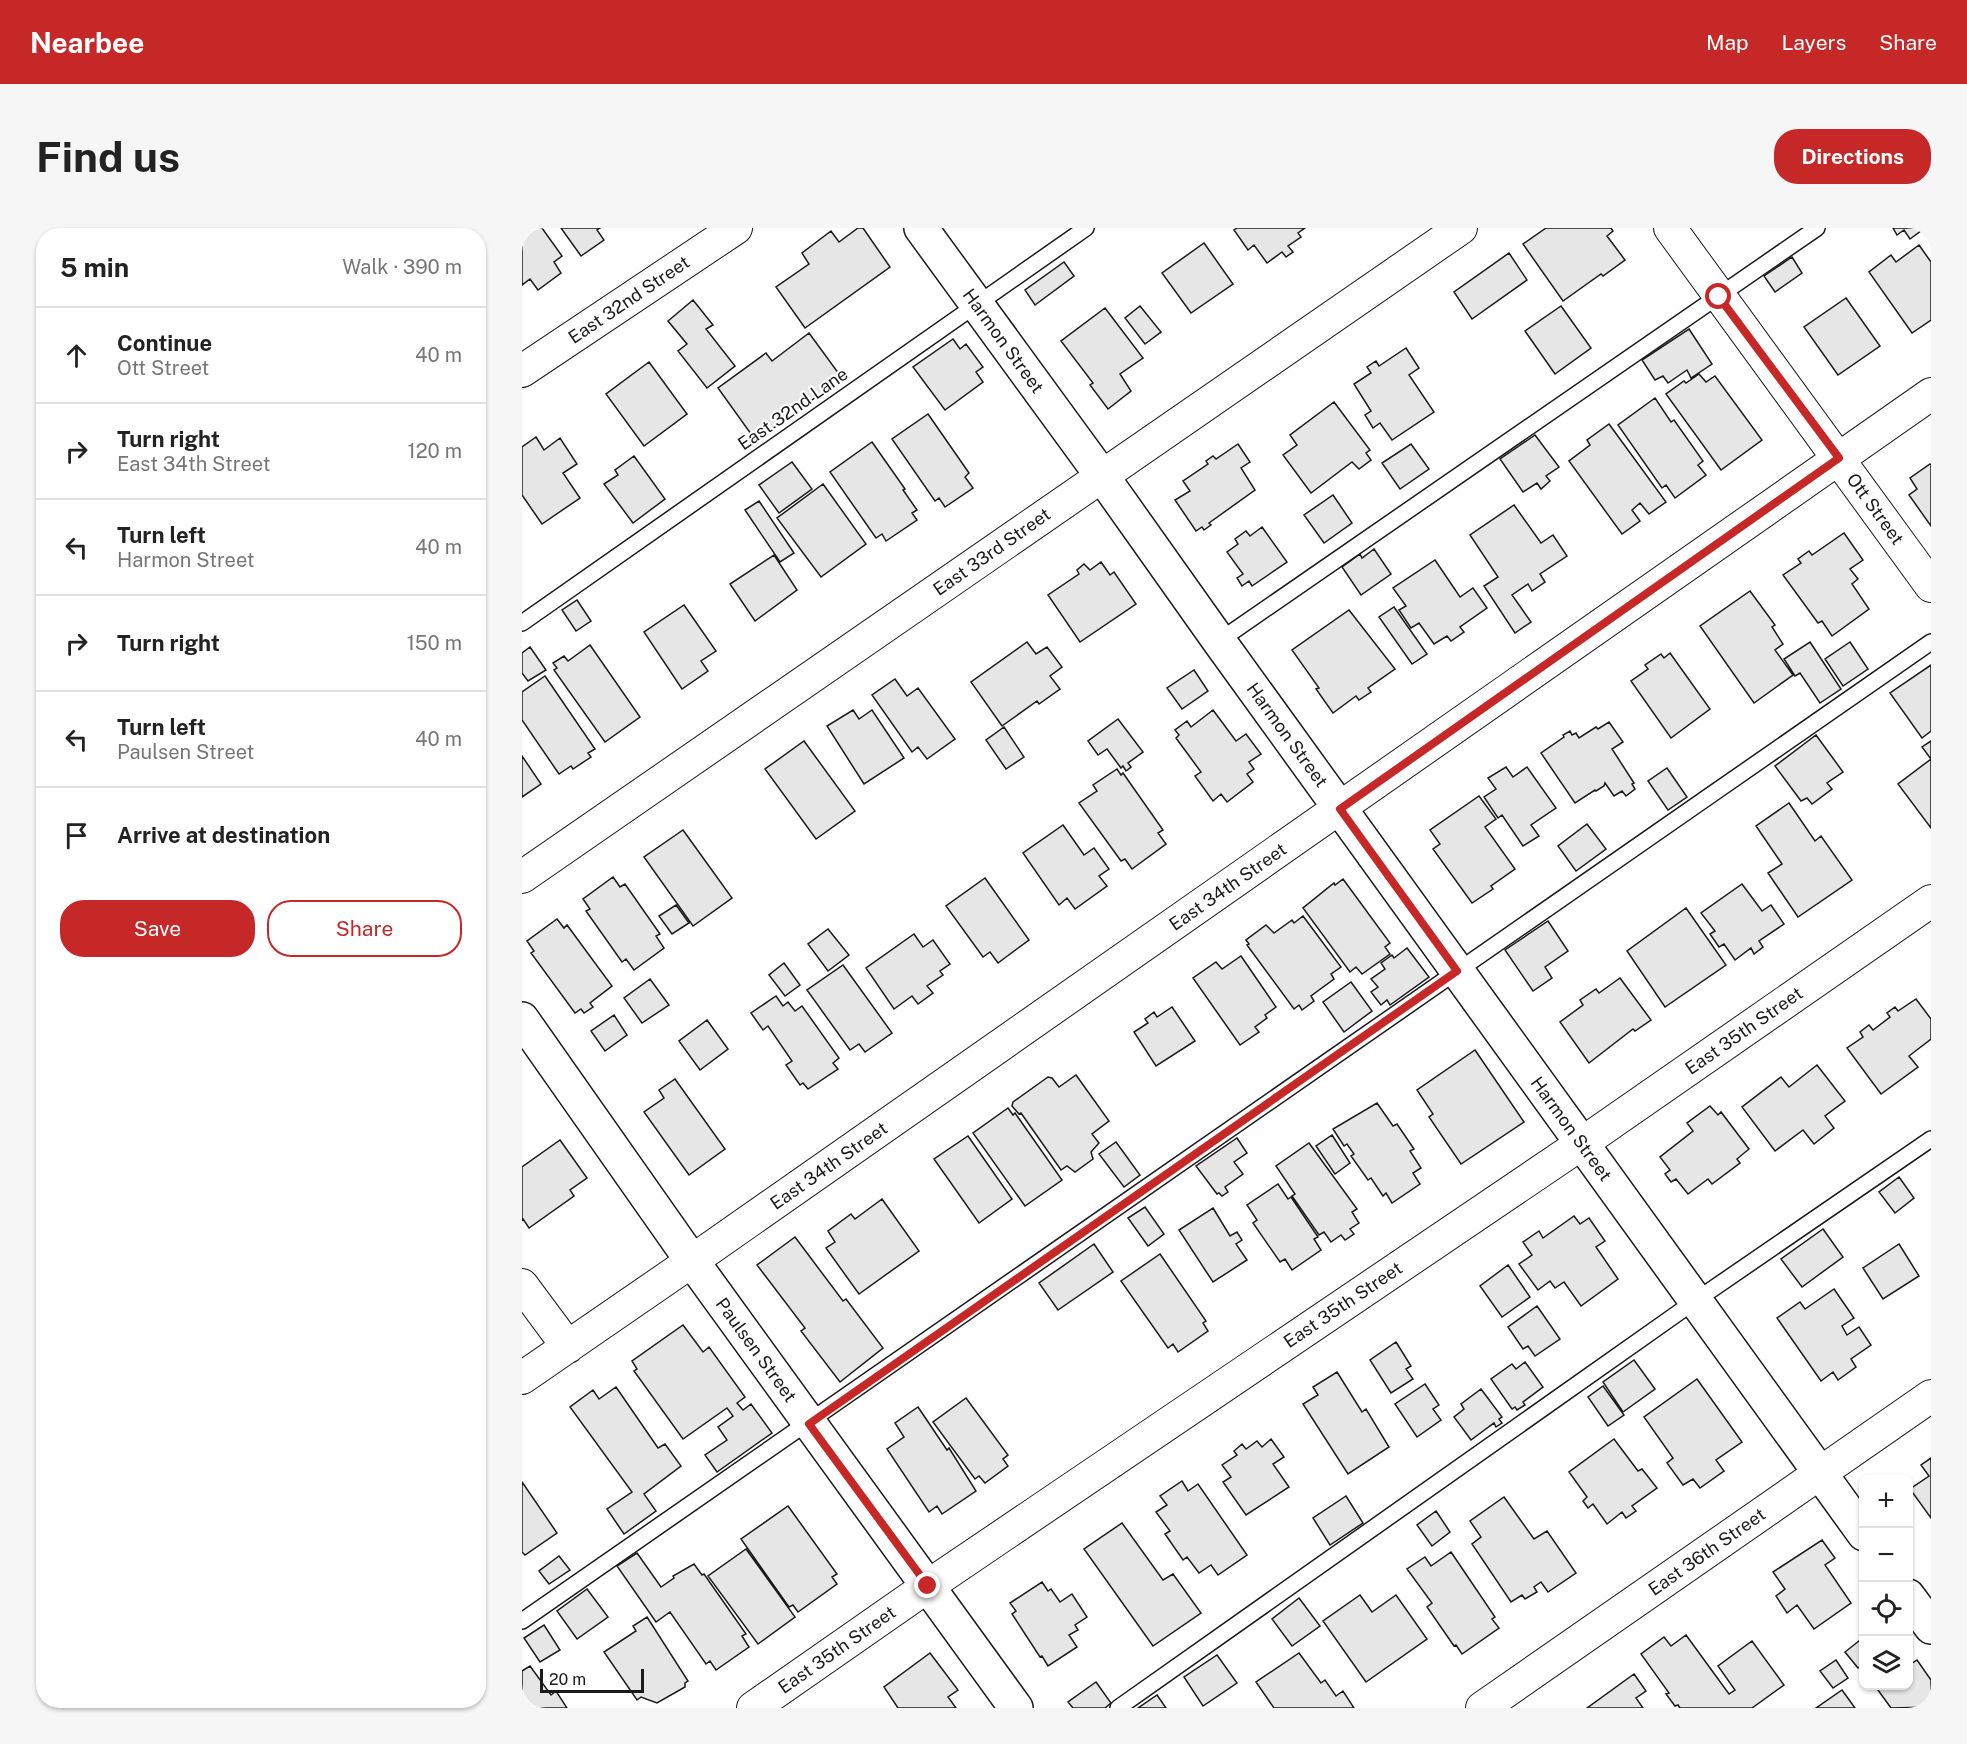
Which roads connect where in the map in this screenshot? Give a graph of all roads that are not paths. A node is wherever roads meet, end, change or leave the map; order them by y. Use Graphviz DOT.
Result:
graph roads {
  1 [pos="736,228"];
  2 [pos="921,228"];
  3 [pos="1086,228"];
  4 [pos="1461,228"];
  5 [pos="1670,228"];
  6 [pos="1817,228"];
  7 [pos="1719,297"];
  8 [pos="976,304"];
  9 [pos="522,371"];
  10 [pos="1931,394"];
  11 [pos="1839,458"];
  12 [pos="1102,476"];
  13 [pos="1931,586"];
  14 [pos="522,623"];
  15 [pos="1219,641"];
  16 [pos="1931,642"];
  17 [pos="1340,809"];
  18 [pos="522,877"];
  19 [pos="1931,900"];
  20 [pos="1457,971"];
  21 [pos="522,1019"];
  22 [pos="1931,1139"];
  23 [pos="1581,1144"];
  24 [pos="692,1261"];
  25 [pos="522,1285"];
  26 [pos="1695,1301"];
  27 [pos="568,1347"];
  28 [pos="522,1378"];
  29 [pos="1931,1396"];
  30 [pos="809,1424"];
  31 [pos="1820,1474"];
  32 [pos="1859,1528"];
  33 [pos="928,1586"];
  34 [pos="1913,1603"];
  35 [pos="522,1621"];
  36 [pos="1931,1627"];
  37 [pos="753,1708"];
  38 [pos="1016,1708"];
  39 [pos="1118,1708"];
  40 [pos="1482,1708"];
  1 -- 9 [label="street, East 32nd Street"];
  2 -- 8 [label="main road, Harmon Street"];
  3 -- 8 [label="lane, East 32nd Lane"];
  4 -- 12 [label="street, East 33rd Street"];
  5 -- 7 [label="street, Ott Street"];
  6 -- 7 [label="lane"];
  7 -- 11 [label="street, Ott Street"];
  7 -- 15 [label="lane"];
  8 -- 12 [label="main road, Harmon Street"];
  8 -- 14 [label="lane, East 32nd Lane"];
  10 -- 11 [label="street, East 34th Street"];
  11 -- 13 [label="street, Ott Street"];
  11 -- 17 [label="street, East 34th Street"];
  12 -- 15 [label="main road, Harmon Street"];
  12 -- 18 [label="street, East 33rd Street"];
  15 -- 17 [label="main road, Harmon Street"];
  16 -- 20 [label="lane"];
  17 -- 20 [label="main road, Harmon Street"];
  17 -- 24 [label="street, East 34th Street"];
  19 -- 23 [label="street, East 35th Street"];
  20 -- 23 [label="main road, Harmon Street"];
  20 -- 30 [label="lane"];
  21 -- 24 [label="main road, Paulsen Street"];
  22 -- 26 [label="lane"];
  23 -- 26 [label="main road, Harmon Street"];
  23 -- 33 [label="street, East 35th Street"];
  24 -- 27 [label="street, East 34th Street"];
  24 -- 30 [label="main road, Paulsen Street"];
  25 -- 27 [label="street"];
  26 -- 31 [label="main road, Harmon Street"];
  26 -- 39 [label="lane"];
  27 -- 28 [label="street, East 34th Street"];
  29 -- 31 [label="street, East 36th Street"];
  30 -- 33 [label="main road, Paulsen Street"];
  30 -- 35 [label="lane"];
  31 -- 32 [label="main road, Harmon Street"];
  31 -- 40 [label="street, East 36th Street"];
  33 -- 37 [label="street, East 35th Street"];
  33 -- 38 [label="main road, Paulsen Street"];
  34 -- 36 [label="main road"];
}
